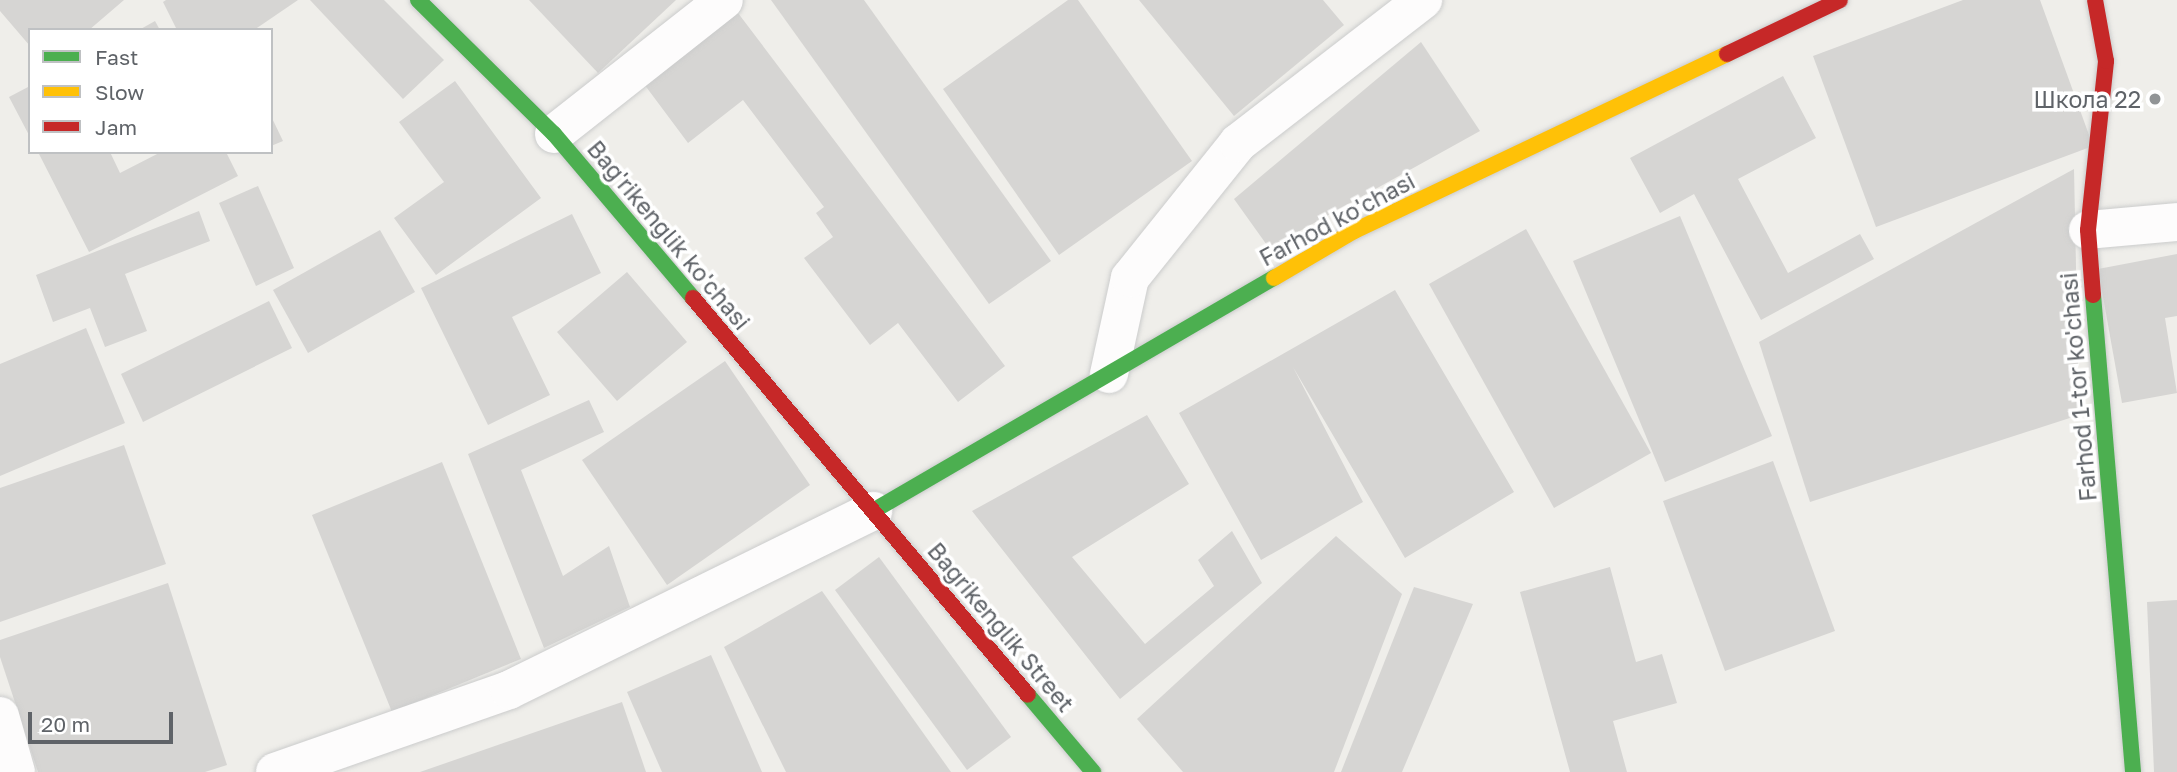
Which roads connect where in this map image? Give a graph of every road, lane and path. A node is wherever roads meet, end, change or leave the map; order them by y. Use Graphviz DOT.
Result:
graph roads {
  1 [pos="418,0"];
  2 [pos="724,0"];
  3 [pos="1423,0"];
  4 [pos="1840,0"];
  5 [pos="2095,0"];
  6 [pos="554,134"];
  7 [pos="2177,222"];
  8 [pos="2088,230"];
  9 [pos="1109,374"];
  10 [pos="873,512"];
  11 [pos="0,716"];
  12 [pos="16,772"];
  13 [pos="275,772"];
  14 [pos="1093,772"];
  15 [pos="2133,772"];
  1 -- 6 [label="street, Bag'rikenglik ko'chasi"];
  2 -- 6 [label="street"];
  3 -- 9 [label="street"];
  4 -- 9 [label="street, Farhod ko'chasi"];
  5 -- 8 [label="street, Farhod 1-tor ko'chasi"];
  6 -- 10 [label="street, Bag'rikenglik ko'chasi"];
  7 -- 8 [label="street"];
  8 -- 15 [label="street, Farhod 1-tor ko'chasi"];
  9 -- 10 [label="street, Farhod ko'chasi"];
  10 -- 13 [label="street"];
  10 -- 14 [label="street, Bagrikenglik Street"];
  11 -- 12 [label="street"];
}
